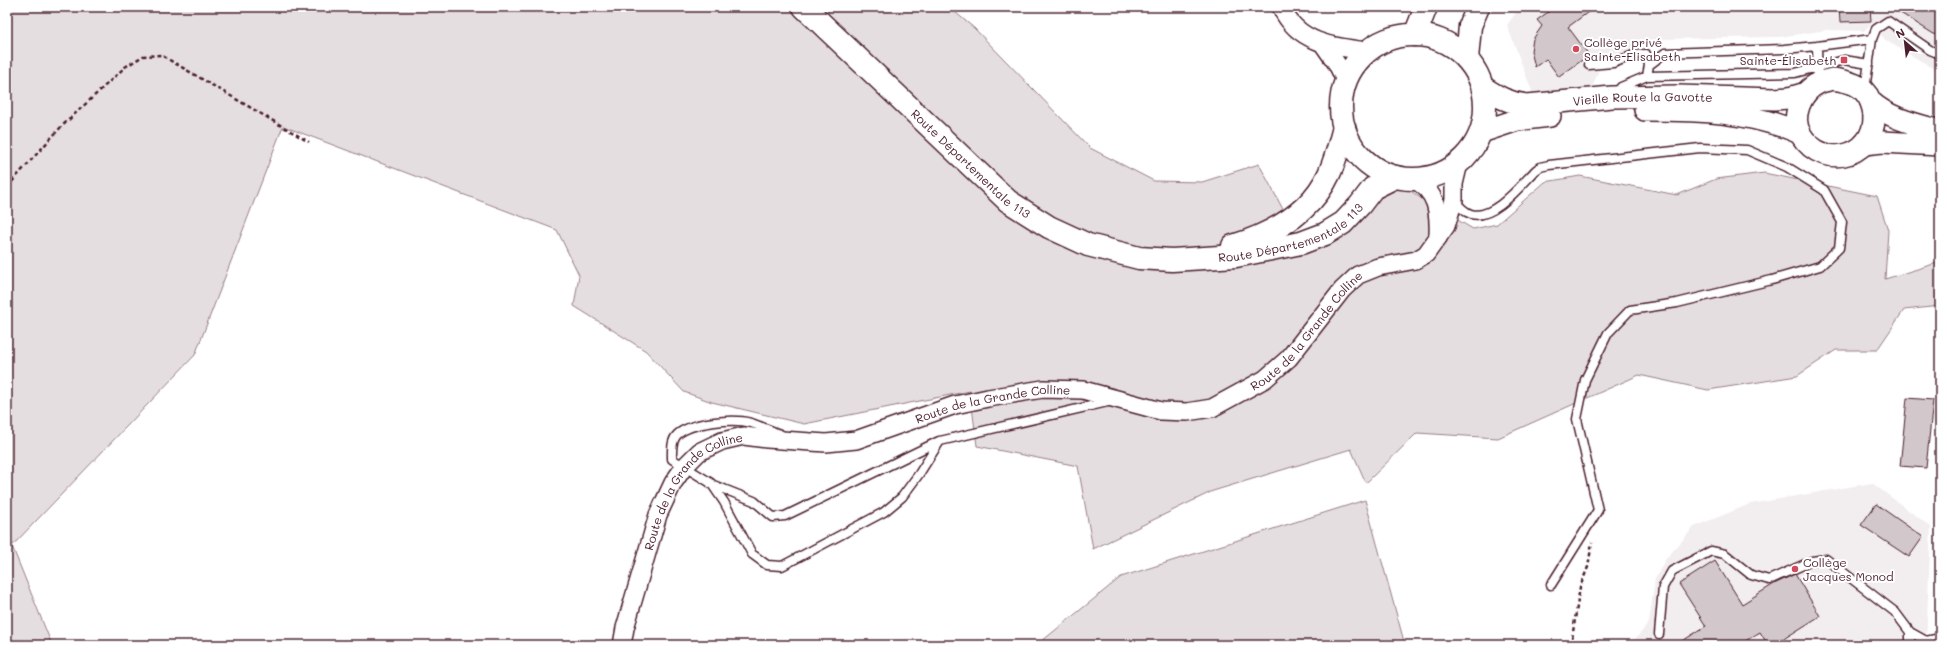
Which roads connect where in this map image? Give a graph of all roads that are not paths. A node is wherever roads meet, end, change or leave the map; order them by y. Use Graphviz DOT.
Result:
graph roads {
  1 [pos="804,7"];
  2 [pos="1281,7"];
  3 [pos="1426,7"];
  4 [pos="1478,7"];
  5 [pos="1414,35"];
  6 [pos="1872,39"];
  7 [pos="1323,44"];
  8 [pos="1817,46"];
  9 [pos="1368,51"];
  10 [pos="1940,54"];
  11 [pos="1468,59"];
  12 [pos="1869,64"];
  13 [pos="1589,65"];
  14 [pos="1649,65"];
  15 [pos="1647,76"];
  16 [pos="1814,81"];
  17 [pos="1346,82"];
  18 [pos="1483,87"];
  19 [pos="1868,96"];
  20 [pos="1612,97"];
  21 [pos="1344,127"];
  22 [pos="1940,131"];
  23 [pos="1481,132"];
  24 [pos="1800,133"];
  25 [pos="1864,144"];
  26 [pos="1940,145"];
  27 [pos="1459,163"];
  28 [pos="1404,178"];
  29 [pos="1454,200"];
  30 [pos="1438,240"];
  31 [pos="1172,260"];
  32 [pos="1118,400"];
  33 [pos="940,441"];
  34 [pos="800,442"];
  35 [pos="684,467"];
  36 [pos="711,483"];
  37 [pos="1551,585"];
  38 [pos="1910,632"];
  39 [pos="1659,634"];
  40 [pos="1940,638"];
  41 [pos="622,645"];
  42 [pos="1910,645"];
  1 -- 31 [label="main road, Route Départementale 113"];
  2 -- 7 [label="street"];
  3 -- 5 [label="main road"];
  4 -- 11 [label="main road"];
  5 -- 9 [label="main road"];
  5 -- 11 [label="main road"];
  6 -- 8 [label="lane"];
  6 -- 10 [label="lane"];
  6 -- 12 [label="lane"];
  7 -- 9 [label="street"];
  7 -- 17 [label="street"];
  8 -- 14 [label="lane"];
  8 -- 16 [label="lane"];
  9 -- 17 [label="main road"];
  11 -- 18 [label="main road"];
  12 -- 16 [label="lane"];
  12 -- 19 [label="lane"];
  13 -- 14 [label="lane"];
  14 -- 15 [label="lane"];
  15 -- 16 [label="lane"];
  15 -- 20 [label="lane"];
  16 -- 19 [label="street"];
  16 -- 20 [label="street, Vieille Route la Gavotte"];
  16 -- 24 [label="street"];
  17 -- 21 [label="main road"];
  18 -- 20 [label="street, Vieille Route la Gavotte"];
  18 -- 23 [label="main road, Route Départementale 113"];
  19 -- 22 [label="street"];
  19 -- 25 [label="street"];
  21 -- 28 [label="main road"];
  21 -- 31 [label="main road, Route Départementale 113"];
  23 -- 24 [label="street, Vieille Route la Gavotte"];
  23 -- 27 [label="main road, Route Départementale 113"];
  24 -- 25 [label="street"];
  25 -- 26 [label="street"];
  27 -- 28 [label="main road, Route Départementale 113"];
  27 -- 29 [label="street, Route de la Grande Colline"];
  28 -- 30 [label="street"];
  28 -- 31 [label="main road, Route Départementale 113"];
  29 -- 30 [label="street, Route de la Grande Colline"];
  29 -- 37 [label="lane"];
  30 -- 32 [label="street, Route de la Grande Colline"];
  32 -- 33 [label="lane"];
  32 -- 34 [label="street, Route de la Grande Colline"];
  33 -- 36 [label="lane"];
  33 -- 36 [label="lane"];
  34 -- 35 [label="street, Route de la Grande Colline"];
  34 -- 35 [label="lane"];
  35 -- 36 [label="lane"];
  35 -- 41 [label="street, Route de la Grande Colline"];
  38 -- 39 [label="lane"];
  38 -- 40 [label="lane"];
  38 -- 42 [label="lane"];
}
